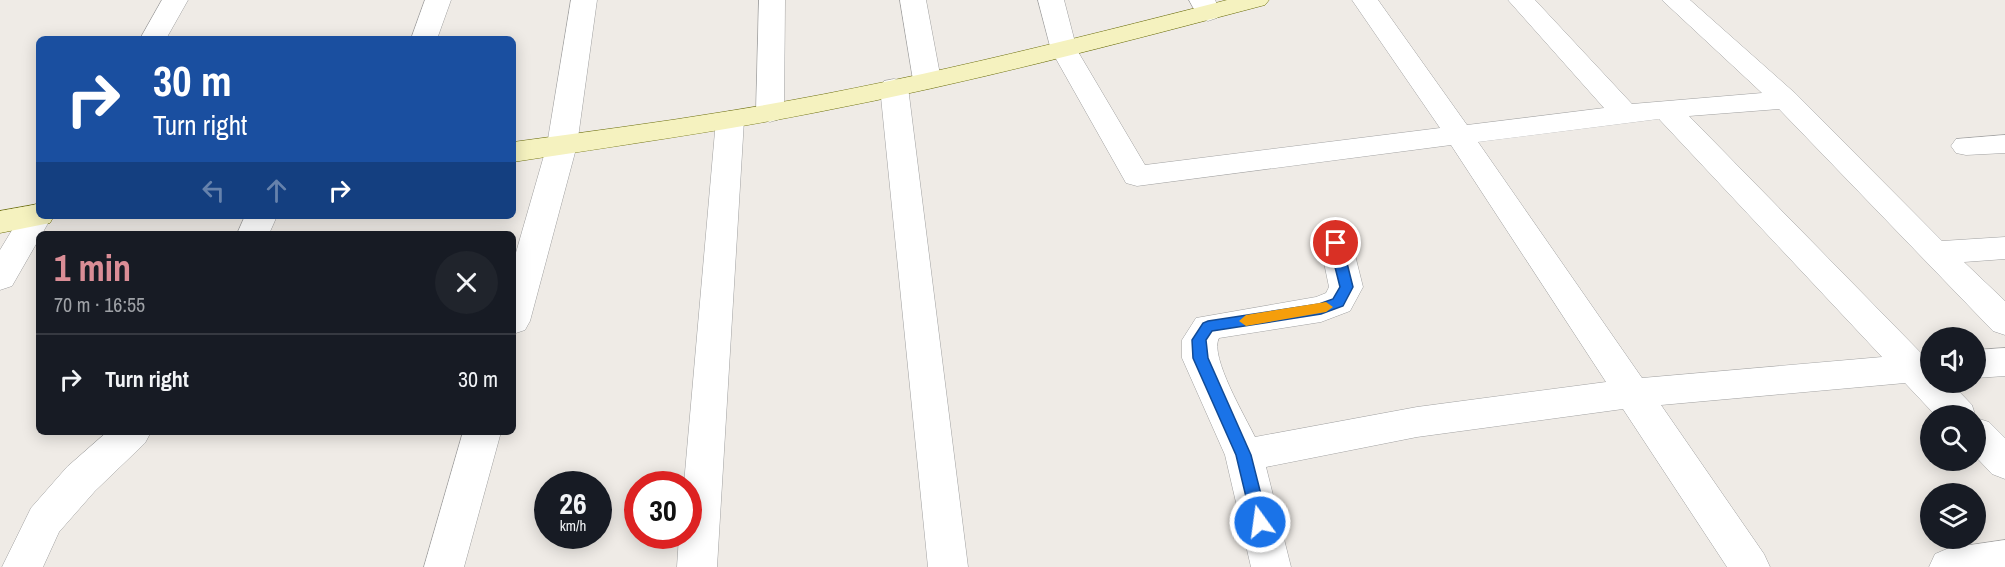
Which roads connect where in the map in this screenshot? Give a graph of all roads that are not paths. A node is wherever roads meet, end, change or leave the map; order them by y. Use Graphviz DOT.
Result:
graph roads {
  1 [pos="175,0"];
  2 [pos="438,0"];
  3 [pos="584,0"];
  4 [pos="772,0"];
  5 [pos="913,0"];
  6 [pos="1051,0"];
  7 [pos="1256,0"];
  8 [pos="1365,0"];
  9 [pos="1521,0"];
  10 [pos="1675,0"];
  11 [pos="1205,6"];
  12 [pos="155,36"];
  13 [pos="425,36"];
  14 [pos="1064,50"];
  15 [pos="927,80"];
  16 [pos="894,87"];
  17 [pos="1786,100"];
  18 [pos="1666,109"];
  19 [pos="770,113"];
  20 [pos="1625,114"];
  21 [pos="730,120"];
  22 [pos="1459,135"];
  23 [pos="2005,144"];
  24 [pos="562,145"];
  25 [pos="1966,146"];
  26 [pos="516,152"];
  27 [pos="36,215"];
  28 [pos="36,218"];
  29 [pos="0,222"];
  30 [pos="1336,243"];
  31 [pos="2005,248"];
  32 [pos="1935,253"];
  33 [pos="0,278"];
  34 [pos="516,310"];
  35 [pos="2005,322"];
  36 [pos="2005,362"];
  37 [pos="1986,363"];
  38 [pos="1920,366"];
  39 [pos="1920,368"];
  40 [pos="1633,393"];
  41 [pos="1941,393"];
  42 [pos="1951,405"];
  43 [pos="129,435"];
  44 [pos="481,435"];
  45 [pos="1986,443"];
  46 [pos="1244,455"];
  47 [pos="2005,463"];
  48 [pos="2005,558"];
  49 [pos="22,567"];
  50 [pos="444,567"];
  51 [pos="697,567"];
  52 [pos="948,567"];
  53 [pos="1271,567"];
  54 [pos="1750,567"];
  55 [pos="1948,567"];
  1 -- 12 [label="street"];
  2 -- 13 [label="street"];
  3 -- 24 [label="street"];
  4 -- 19 [label="street"];
  5 -- 15 [label="street"];
  6 -- 14 [label="street"];
  7 -- 11 [label="street"];
  8 -- 22 [label="street"];
  9 -- 20 [label="street"];
  10 -- 17 [label="street"];
  11 -- 14 [label="street"];
  14 -- 15 [label="street"];
  14 -- 22 [label="street"];
  15 -- 16 [label="street"];
  16 -- 19 [label="street"];
  16 -- 52 [label="street"];
  17 -- 18 [label="street"];
  17 -- 32 [label="street"];
  18 -- 20 [label="street"];
  18 -- 38 [label="street"];
  19 -- 21 [label="street"];
  20 -- 22 [label="street"];
  21 -- 24 [label="street"];
  21 -- 51 [label="street"];
  22 -- 40 [label="street"];
  23 -- 25 [label="street"];
  24 -- 26 [label="street"];
  24 -- 34 [label="street"];
  27 -- 29 [label="street"];
  28 -- 33 [label="street"];
  30 -- 46 [label="street"];
  31 -- 32 [label="street"];
  32 -- 35 [label="street"];
  36 -- 37 [label="street"];
  39 -- 40 [label="street"];
  40 -- 46 [label="street"];
  40 -- 54 [label="street"];
  41 -- 42 [label="street"];
  43 -- 49 [label="street"];
  44 -- 50 [label="street"];
  45 -- 47 [label="street"];
  46 -- 53 [label="street"];
  48 -- 55 [label="street"];
}
